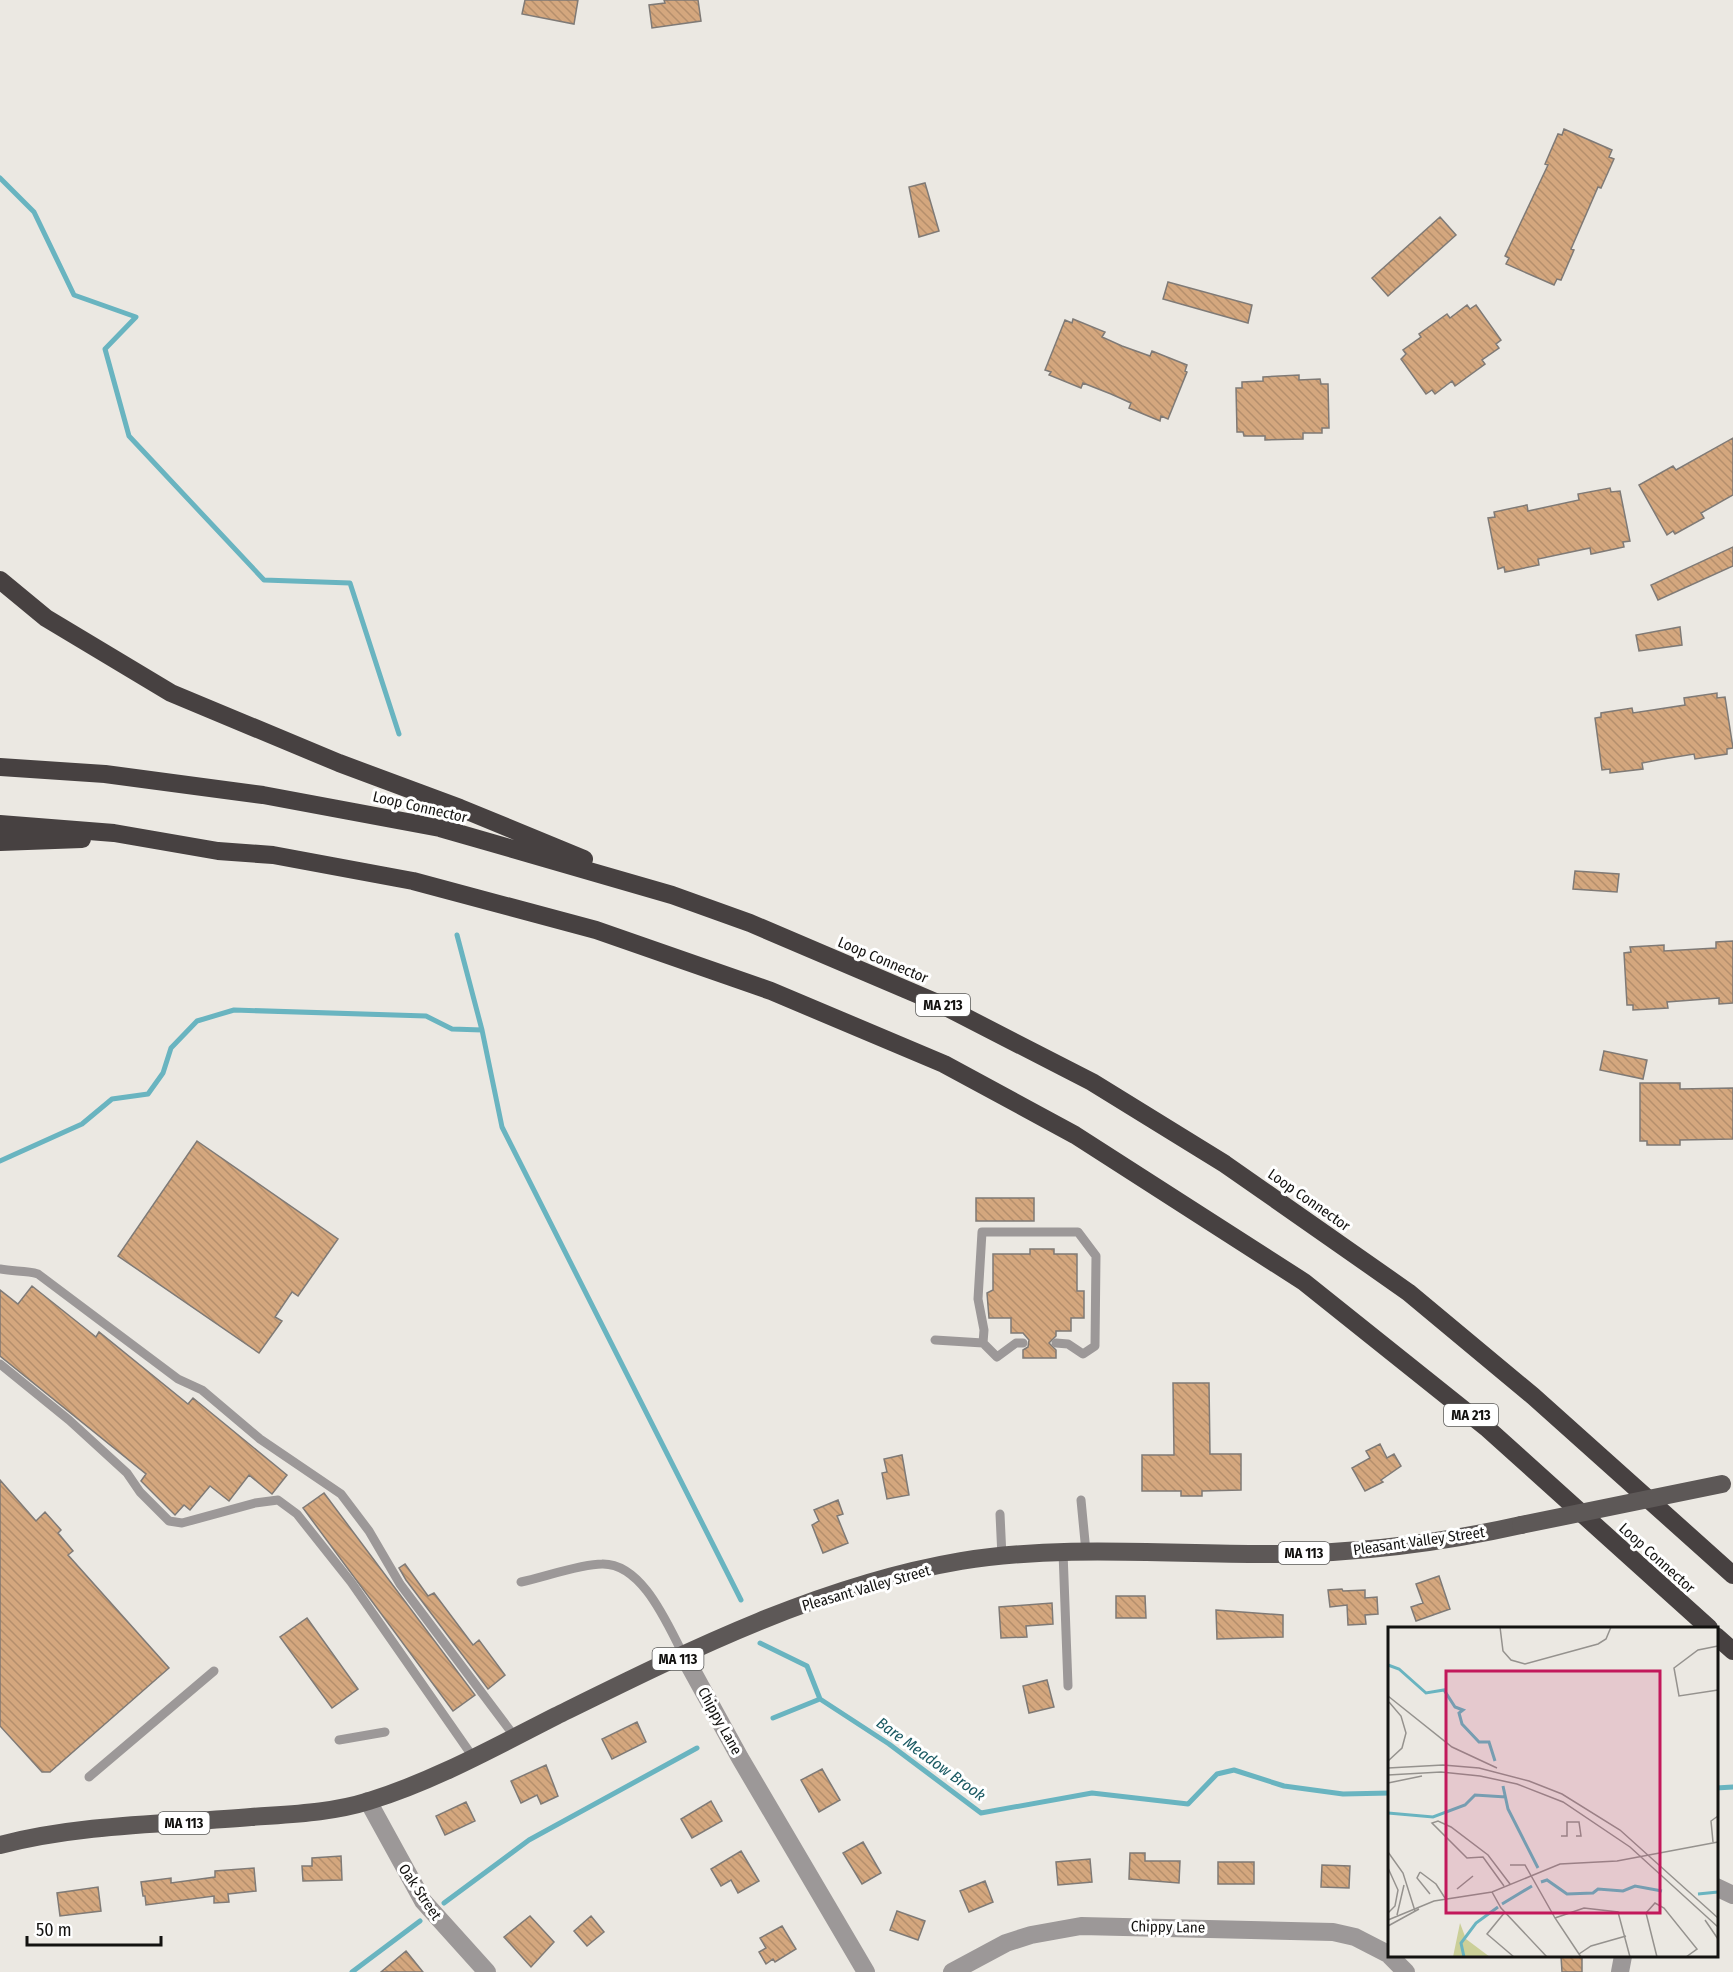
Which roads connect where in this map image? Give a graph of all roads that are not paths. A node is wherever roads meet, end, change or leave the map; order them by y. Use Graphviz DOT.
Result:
graph roads {
  1 [pos="0,579"];
  2 [pos="0,767"];
  3 [pos="0,824"];
  4 [pos="136,837"];
  5 [pos="0,842"];
  6 [pos="672,895"];
  7 [pos="0,1269"];
  8 [pos="935,1340"];
  9 [pos="983,1343"];
  10 [pos="1023,1343"];
  11 [pos="1056,1344"];
  12 [pos="0,1364"];
  13 [pos="1728,1483"];
  14 [pos="1081,1500"];
  15 [pos="1000,1514"];
  16 [pos="1063,1552"];
  17 [pos="1086,1552"];
  18 [pos="1002,1557"];
  19 [pos="1733,1575"];
  20 [pos="521,1582"];
  21 [pos="1707,1627"];
  22 [pos="1718,1638"];
  23 [pos="1733,1651"];
  24 [pos="684,1656"];
  25 [pos="214,1671"];
  26 [pos="1068,1686"];
  27 [pos="385,1732"];
  28 [pos="515,1737"];
  29 [pos="339,1740"];
  30 [pos="473,1757"];
  31 [pos="89,1777"];
  32 [pos="368,1802"];
  33 [pos="0,1845"];
  34 [pos="1718,1888"];
  35 [pos="1733,1895"];
  36 [pos="1388,1954"];
  37 [pos="1392,1957"];
  38 [pos="1623,1957"];
  39 [pos="476,1968"];
  40 [pos="866,1972"];
  41 [pos="952,1972"];
  42 [pos="1406,1972"];
  43 [pos="1620,1972"];
  1 -- 6 [label="highway"];
  2 -- 6 [label="highway, Loop Connector / MA 213"];
  3 -- 4 [label="highway, Loop Connector / MA 213"];
  4 -- 5 [label="highway"];
  4 -- 21 [label="highway, Loop Connector / MA 213"];
  6 -- 19 [label="highway, Loop Connector / MA 213"];
  7 -- 28 [label="lane"];
  8 -- 9 [label="lane"];
  9 -- 10 [label="lane"];
  9 -- 11 [label="lane"];
  12 -- 30 [label="lane"];
  13 -- 17 [label="main road, Pleasant Valley Street / MA 113, bridge"];
  14 -- 17 [label="lane"];
  15 -- 18 [label="lane"];
  16 -- 17 [label="main road, Pleasant Valley Street / MA 113"];
  16 -- 18 [label="main road, Pleasant Valley Street / MA 113"];
  16 -- 26 [label="lane"];
  18 -- 24 [label="main road, Pleasant Valley Street / MA 113"];
  20 -- 24 [label="lane"];
  22 -- 23 [label="highway"];
  24 -- 28 [label="main road, Pleasant Valley Street / MA 113"];
  24 -- 40 [label="street, Chippy Lane"];
  25 -- 31 [label="lane"];
  27 -- 29 [label="lane"];
  28 -- 30 [label="main road, Pleasant Valley Street / MA 113"];
  30 -- 32 [label="main road, Pleasant Valley Street / MA 113"];
  32 -- 33 [label="main road, Pleasant Valley Street / MA 113"];
  32 -- 39 [label="street, Oak Street"];
  34 -- 35 [label="street"];
  36 -- 41 [label="street, Chippy Lane"];
  37 -- 42 [label="street, Chippy Lane"];
  38 -- 43 [label="street"];
}
